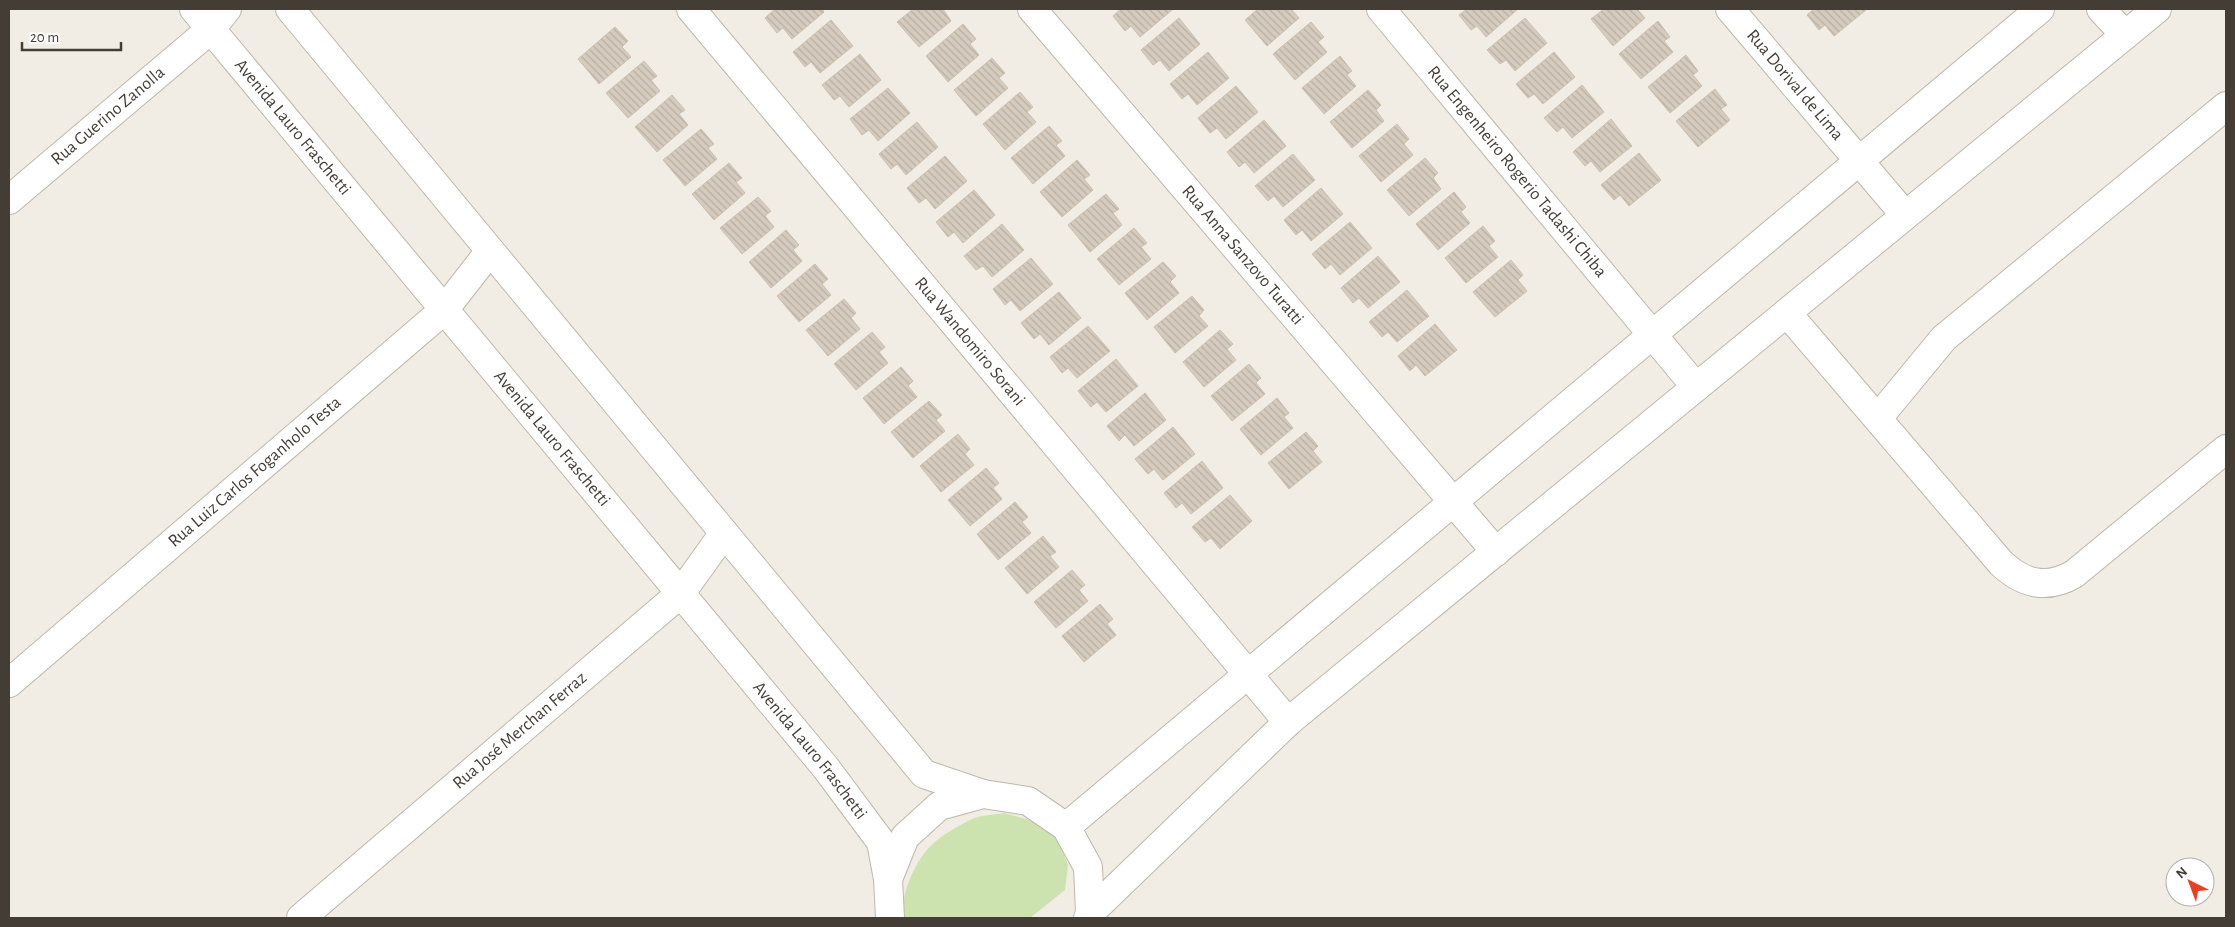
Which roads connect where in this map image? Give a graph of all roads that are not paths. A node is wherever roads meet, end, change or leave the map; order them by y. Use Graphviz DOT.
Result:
graph roads {
  1 [pos="290,9"];
  2 [pos="691,9"];
  3 [pos="1032,9"];
  4 [pos="1381,9"];
  5 [pos="1730,9"];
  6 [pos="2040,9"];
  7 [pos="2100,9"];
  8 [pos="2157,9"];
  9 [pos="211,16"];
  10 [pos="2125,35"];
  11 [pos="2226,106"];
  12 [pos="1858,162"];
  13 [pos="9,200"];
  14 [pos="1906,215"];
  15 [pos="490,251"];
  16 [pos="444,310"];
  17 [pos="1787,313"];
  18 [pos="1651,335"];
  19 [pos="1696,387"];
  20 [pos="1878,418"];
  21 [pos="2226,448"];
  22 [pos="1452,503"];
  23 [pos="724,533"];
  24 [pos="1496,552"];
  25 [pos="681,593"];
  26 [pos="1248,674"];
  27 [pos="9,683"];
  28 [pos="1288,722"];
  29 [pos="983,794"];
  30 [pos="1066,827"];
  31 [pos="888,879"];
  32 [pos="1089,915"];
  33 [pos="301,918"];
  34 [pos="890,918"];
  1 -- 15 [label="street"];
  2 -- 26 [label="street, Rua Wandomiro Sorani"];
  3 -- 22 [label="street, Rua Anna Sanzovo Turatti"];
  4 -- 18 [label="street, Rua Engenheiro Rogerio Tadashi Chiba"];
  5 -- 12 [label="street, Rua Dorival de Lima"];
  6 -- 12 [label="street"];
  7 -- 10 [label="street"];
  8 -- 10 [label="street"];
  9 -- 13 [label="street, Rua Guerino Zanolla"];
  9 -- 16 [label="street, Avenida Lauro Fraschetti"];
  10 -- 14 [label="street"];
  11 -- 20 [label="street"];
  12 -- 14 [label="street, Rua Dorival de Lima"];
  12 -- 18 [label="street"];
  14 -- 17 [label="street"];
  15 -- 16 [label="street, Rua Luiz Carlos Foganholo Testa"];
  15 -- 23 [label="street"];
  16 -- 25 [label="street, Avenida Lauro Fraschetti"];
  16 -- 27 [label="street, Rua Luiz Carlos Foganholo Testa"];
  17 -- 19 [label="street"];
  17 -- 20 [label="street"];
  18 -- 19 [label="street, Rua Engenheiro Rogerio Tadashi Chiba"];
  18 -- 22 [label="street"];
  19 -- 24 [label="street"];
  20 -- 21 [label="street"];
  22 -- 24 [label="street, Rua Anna Sanzovo Turatti"];
  22 -- 26 [label="street"];
  23 -- 25 [label="street, Rua José Merchan Ferraz"];
  23 -- 29 [label="street"];
  24 -- 28 [label="street"];
  25 -- 31 [label="street, Avenida Lauro Fraschetti"];
  25 -- 33 [label="street, Rua José Merchan Ferraz"];
  26 -- 28 [label="street, Rua Wandomiro Sorani"];
  26 -- 30 [label="street"];
  28 -- 32 [label="street"];
  29 -- 30 [label="street"];
  29 -- 31 [label="street"];
  30 -- 32 [label="street"];
  31 -- 34 [label="street, Avenida Lauro Fraschetti"];
}
